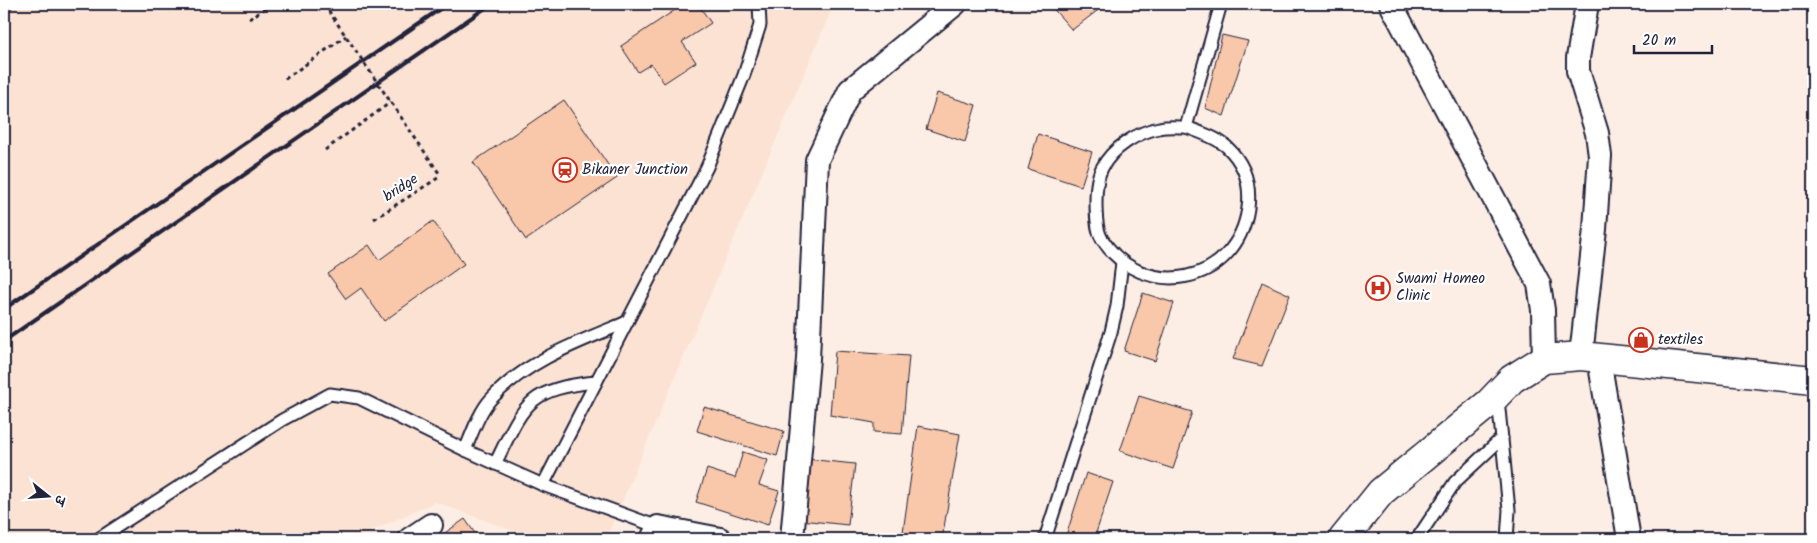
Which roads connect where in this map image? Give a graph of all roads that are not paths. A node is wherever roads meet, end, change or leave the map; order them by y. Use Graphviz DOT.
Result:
graph roads {
  1 [pos="759,4"];
  2 [pos="955,4"];
  3 [pos="1221,4"];
  4 [pos="1391,4"];
  5 [pos="1587,4"];
  6 [pos="1186,127"];
  7 [pos="1122,262"];
  8 [pos="627,322"];
  9 [pos="1590,358"];
  10 [pos="1544,359"];
  11 [pos="1813,380"];
  12 [pos="596,382"];
  13 [pos="1497,394"];
  14 [pos="1502,438"];
  15 [pos="465,450"];
  16 [pos="495,464"];
  17 [pos="543,485"];
  18 [pos="431,525"];
  19 [pos="655,533"];
  20 [pos="98,539"];
  21 [pos="410,539"];
  22 [pos="720,539"];
  23 [pos="792,539"];
  24 [pos="1045,539"];
  25 [pos="1343,539"];
  26 [pos="1417,539"];
  27 [pos="1507,539"];
  28 [pos="1629,539"];
  1 -- 8 [label="lane"];
  2 -- 23 [label="street"];
  3 -- 6 [label="lane"];
  4 -- 10 [label="street"];
  5 -- 9 [label="street"];
  6 -- 7 [label="lane"];
  6 -- 7 [label="lane"];
  7 -- 24 [label="lane"];
  8 -- 12 [label="lane"];
  8 -- 15 [label="lane"];
  9 -- 10 [label="street"];
  9 -- 11 [label="street"];
  9 -- 28 [label="street"];
  10 -- 13 [label="street"];
  12 -- 16 [label="lane"];
  12 -- 17 [label="lane"];
  13 -- 14 [label="lane"];
  13 -- 25 [label="street"];
  14 -- 26 [label="lane"];
  14 -- 27 [label="lane"];
  15 -- 16 [label="lane"];
  15 -- 20 [label="lane"];
  16 -- 17 [label="lane"];
  17 -- 19 [label="lane"];
  18 -- 21 [label="street"];
  19 -- 22 [label="street"];
}
